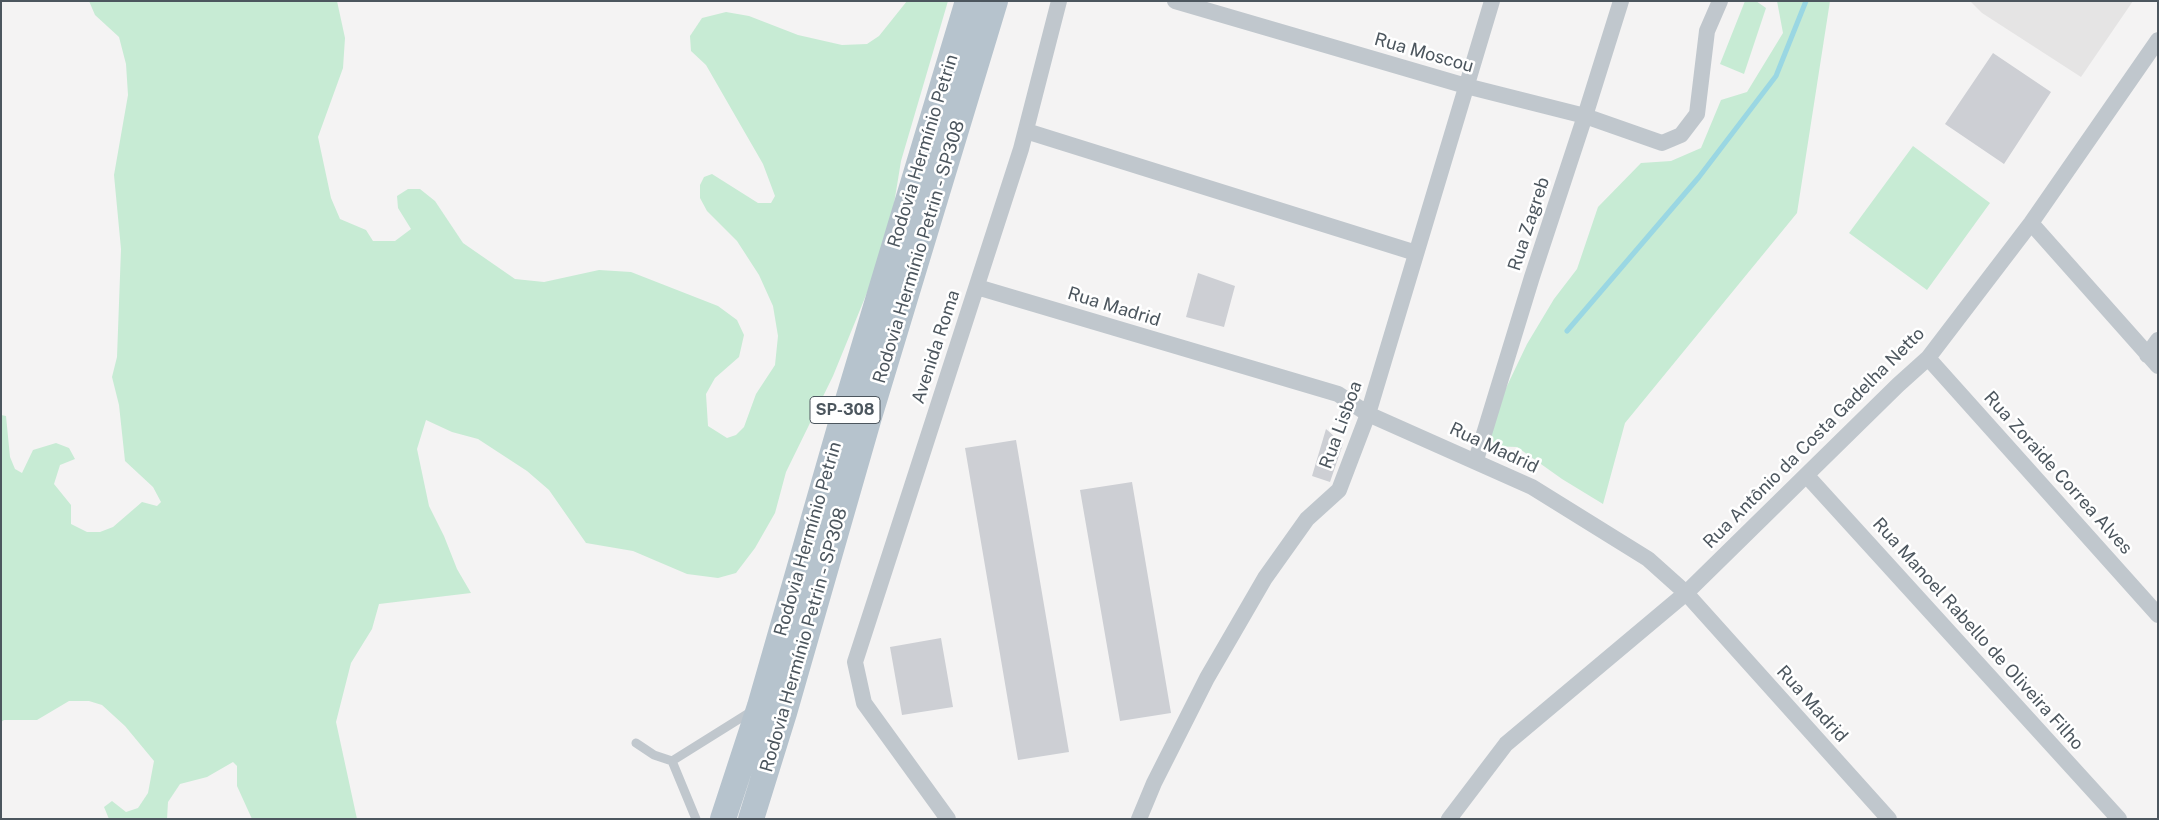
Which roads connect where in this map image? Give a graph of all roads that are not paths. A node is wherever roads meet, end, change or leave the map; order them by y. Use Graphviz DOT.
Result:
graph roads {
  1 [pos="968,1"];
  2 [pos="1059,1"];
  3 [pos="1175,1"];
  4 [pos="1492,1"];
  5 [pos="1621,1"];
  6 [pos="1720,1"];
  7 [pos="995,2"];
  8 [pos="2158,40"];
  9 [pos="1466,86"];
  10 [pos="1585,116"];
  11 [pos="1026,131"];
  12 [pos="2031,223"];
  13 [pos="1416,254"];
  14 [pos="977,287"];
  15 [pos="2158,340"];
  16 [pos="1928,358"];
  17 [pos="2152,360"];
  18 [pos="1368,414"];
  19 [pos="1476,460"];
  20 [pos="1807,476"];
  21 [pos="1686,593"];
  22 [pos="2158,615"];
  23 [pos="760,706"];
  24 [pos="636,742"];
  25 [pos="672,761"];
  26 [pos="696,819"];
  27 [pos="724,819"];
  28 [pos="751,819"];
  29 [pos="948,819"];
  30 [pos="1139,819"];
  31 [pos="1449,819"];
  32 [pos="1889,819"];
  33 [pos="2118,819"];
  1 -- 23 [label="main road, Rodovia Hermínio Petrin / SP-308"];
  2 -- 11 [label="street, Avenida Roma"];
  3 -- 9 [label="street, Rua Moscou"];
  4 -- 9 [label="street, Rua Lisboa"];
  5 -- 10 [label="street, Rua Zagreb"];
  6 -- 10 [label="street, Rua Moscou"];
  7 -- 28 [label="main road, Rodovia Hermínio Petrin - SP308 / SP-308"];
  8 -- 12 [label="street, Rua Antônio da Costa Gadelha Netto"];
  9 -- 10 [label="street, Rua Moscou"];
  9 -- 13 [label="street, Rua Lisboa"];
  10 -- 19 [label="street, Rua Zagreb"];
  11 -- 13 [label="street"];
  11 -- 14 [label="street, Avenida Roma"];
  12 -- 16 [label="street, Rua Antônio da Costa Gadelha Netto"];
  12 -- 17 [label="street"];
  13 -- 18 [label="street, Rua Lisboa"];
  14 -- 18 [label="street, Rua Madrid"];
  14 -- 29 [label="street, Avenida Roma"];
  15 -- 17 [label="street"];
  16 -- 20 [label="street, Rua Antônio da Costa Gadelha Netto"];
  16 -- 22 [label="street, Rua Zoraide Correa Alves"];
  18 -- 19 [label="street, Rua Madrid"];
  18 -- 30 [label="street, Rua Lisboa"];
  19 -- 21 [label="street, Rua Madrid"];
  20 -- 21 [label="street, Rua Antônio da Costa Gadelha Netto"];
  20 -- 33 [label="street, Rua Manoel Rabello de Oliveira Filho"];
  21 -- 31 [label="street, Rua Antônio da Costa Gadelha Netto"];
  21 -- 32 [label="street, Rua Madrid"];
  23 -- 25 [label="lane"];
  23 -- 27 [label="main road, Rodovia Hermínio Petrin / SP-308"];
  24 -- 25 [label="lane"];
  25 -- 26 [label="lane"];
}
